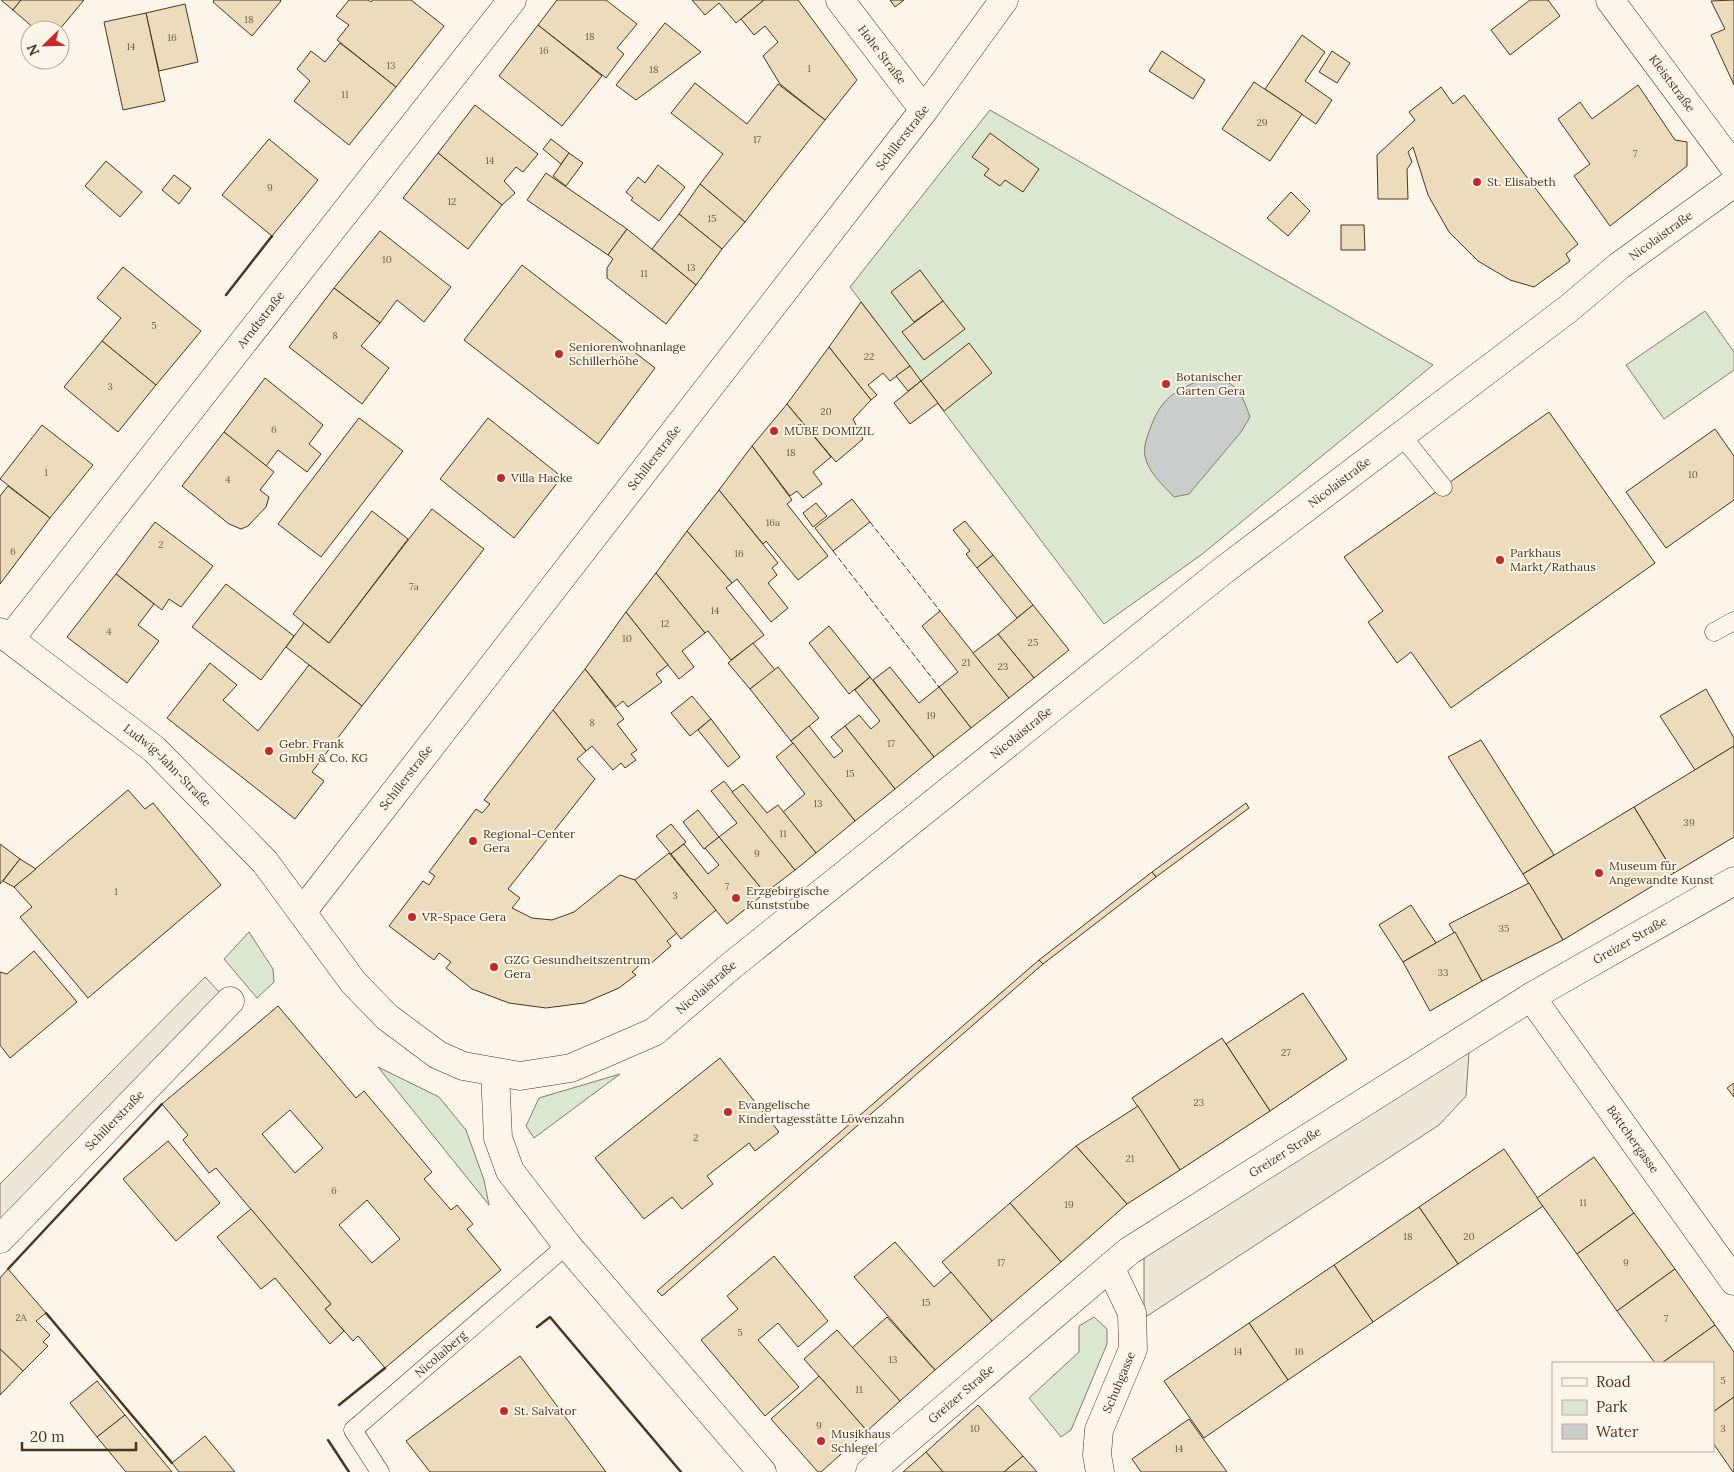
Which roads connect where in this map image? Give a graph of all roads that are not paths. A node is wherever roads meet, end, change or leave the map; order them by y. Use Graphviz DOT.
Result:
graph roads {
  1 [pos="512,0"];
  2 [pos="840,0"];
  3 [pos="1004,0"];
  4 [pos="1610,0"];
  5 [pos="924,110"];
  6 [pos="1734,168"];
  7 [pos="1734,183"];
  8 [pos="1401,435"];
  9 [pos="1443,487"];
  10 [pos="1734,621"];
  11 [pos="1714,632"];
  12 [pos="3,641"];
  13 [pos="1734,881"];
  14 [pos="302,912"];
  15 [pos="1531,997"];
  16 [pos="230,1001"];
  17 [pos="496,1073"];
  18 [pos="0,1239"];
  19 [pos="567,1245"];
  20 [pos="1110,1267"];
  21 [pos="1734,1281"];
  22 [pos="380,1472"];
  23 [pos="762,1472"];
  24 [pos="870,1472"];
  25 [pos="1100,1472"];
  1 -- 12 [label="street, Arndtstraße"];
  2 -- 5 [label="street, Hohe Straße"];
  3 -- 5 [label="street, Schillerstraße"];
  4 -- 6 [label="street, Kleiststraße"];
  5 -- 14 [label="street, Schillerstraße"];
  7 -- 8 [label="street, Nicolaistraße"];
  8 -- 9 [label="lane"];
  8 -- 17 [label="street, Nicolaistraße"];
  10 -- 11 [label="lane"];
  12 -- 14 [label="street, Ludwig-Jahn-Straße"];
  13 -- 15 [label="street, Greizer Straße"];
  14 -- 17 [label="street, Nicolaistraße"];
  15 -- 20 [label="street, Greizer Straße"];
  15 -- 21 [label="street, Böttchergasse"];
  16 -- 18 [label="street, Schillerstraße"];
  17 -- 19 [label="street"];
  19 -- 22 [label="lane, Nicolaiberg"];
  19 -- 23 [label="street"];
  20 -- 24 [label="street, Greizer Straße"];
  20 -- 25 [label="street, Schuhgasse"];
}
